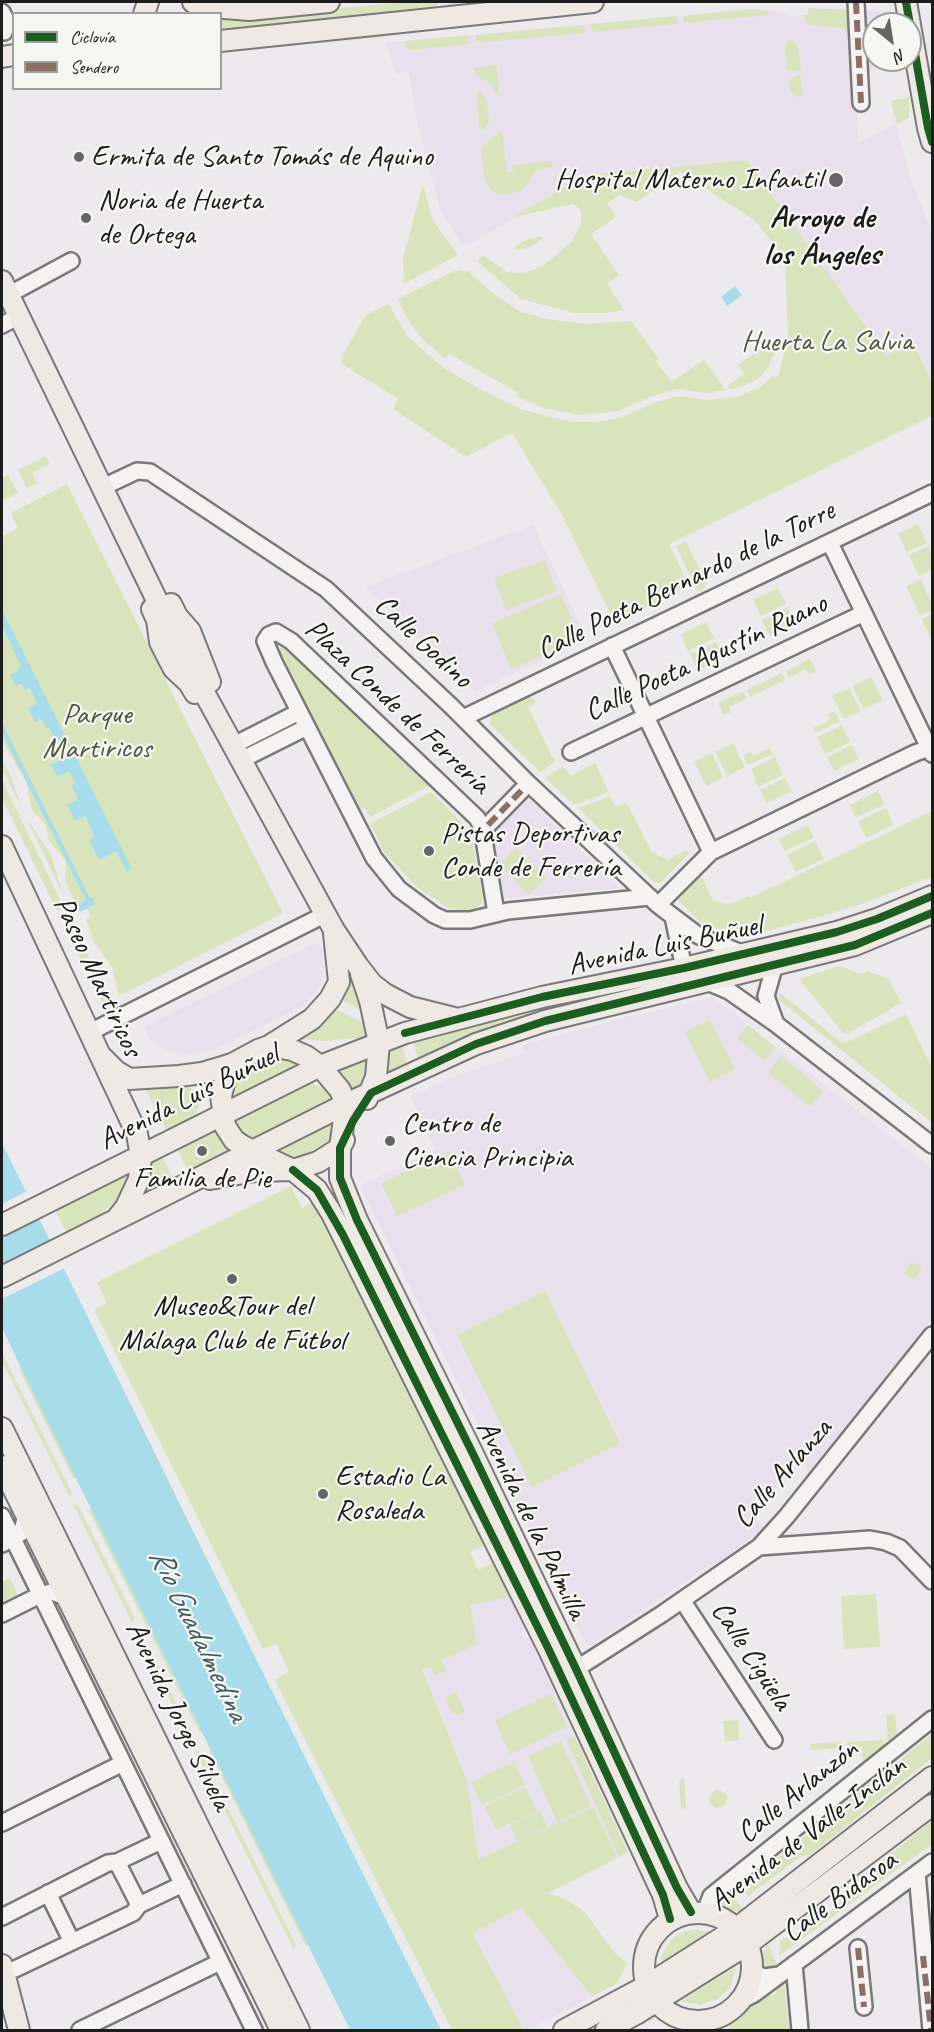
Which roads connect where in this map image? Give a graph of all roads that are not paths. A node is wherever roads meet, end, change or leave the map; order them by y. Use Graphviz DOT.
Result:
graph roads {
  1 [pos="193,2"];
  2 [pos="329,2"];
  3 [pos="593,2"];
  4 [pos="856,2"];
  5 [pos="906,2"];
  6 [pos="222,41"];
  7 [pos="861,103"];
  8 [pos="933,142"];
  9 [pos="71,261"];
  10 [pos="5,288"];
  11 [pos="15,323"];
  12 [pos="101,488"];
  13 [pos="933,493"];
  14 [pos="830,543"];
  15 [pos="864,613"];
  16 [pos="612,646"];
  17 [pos="299,712"];
  18 [pos="646,716"];
  19 [pos="463,718"];
  20 [pos="307,727"];
  21 [pos="932,750"];
  22 [pos="571,752"];
  23 [pos="239,756"];
  24 [pos="522,790"];
  25 [pos="488,825"];
  26 [pos="2,846"];
  27 [pos="711,852"];
  28 [pos="933,896"];
  29 [pos="654,901"];
  30 [pos="496,913"];
  31 [pos="933,914"];
  32 [pos="673,917"];
  33 [pos="328,923"];
  34 [pos="744,954"];
  35 [pos="775,964"];
  36 [pos="358,966"];
  37 [pos="684,968"];
  38 [pos="705,981"];
  39 [pos="458,1019"];
  40 [pos="776,1024"];
  41 [pos="90,1032"];
  42 [pos="379,1043"];
  43 [pos="270,1046"];
  44 [pos="102,1057"];
  45 [pos="232,1064"];
  46 [pos="320,1066"];
  47 [pos="371,1093"];
  48 [pos="346,1104"];
  49 [pos="222,1115"];
  50 [pos="933,1145"];
  51 [pos="340,1148"];
  52 [pos="252,1151"];
  53 [pos="141,1156"];
  54 [pos="294,1170"];
  55 [pos="188,1184"];
  56 [pos="116,1219"];
  57 [pos="2,1225"];
  58 [pos="2,1277"];
  59 [pos="933,1335"];
  60 [pos="2,1428"];
  61 [pos="2,1466"];
  62 [pos="2,1515"];
  63 [pos="26,1516"];
  64 [pos="7,1541"];
  65 [pos="759,1547"];
  66 [pos="933,1581"];
  67 [pos="40,1595"];
  68 [pos="66,1597"];
  69 [pos="682,1600"];
  70 [pos="2,1614"];
  71 [pos="576,1669"];
  72 [pos="567,1688"];
  73 [pos="933,1719"];
  74 [pos="774,1740"];
  75 [pos="123,1763"];
  76 [pos="933,1777"];
  77 [pos="933,1805"];
  78 [pos="2,1823"];
  79 [pos="161,1840"];
  80 [pos="117,1862"];
  81 [pos="933,1862"];
  82 [pos="916,1874"];
  83 [pos="183,1884"];
  84 [pos="926,1890"];
  85 [pos="48,1893"];
  86 [pos="139,1905"];
  87 [pos="698,1912"];
  88 [pos="2,1917"];
  89 [pos="670,1919"];
  90 [pos="737,1928"];
  91 [pos="72,1942"];
  92 [pos="748,1944"];
  93 [pos="858,1948"];
  94 [pos="220,1962"];
  95 [pos="794,1964"];
  96 [pos="3,1968"];
  97 [pos="752,1972"];
  98 [pos="779,1975"];
  99 [pos="651,1994"];
  100 [pos="740,2001"];
  101 [pos="864,2007"];
  102 [pos="704,2026"];
  103 [pos="19,2031"];
  104 [pos="80,2031"];
  105 [pos="254,2031"];
  106 [pos="281,2031"];
  107 [pos="299,2031"];
  108 [pos="564,2031"];
  109 [pos="606,2031"];
  110 [pos="800,2031"];
  111 [pos="931,2031"];
  1 -- 2 [label="main road"];
  3 -- 6 [label="main road"];
  4 -- 7 [label="street"];
  5 -- 8 [label="main road"];
  9 -- 10 [label="street"];
  10 -- 11 [label="main road"];
  11 -- 12 [label="main road"];
  12 -- 19 [label="street, Calle Godino"];
  12 -- 23 [label="main road"];
  13 -- 14 [label="street, Calle Poeta Bernardo de la Torre"];
  14 -- 15 [label="street"];
  14 -- 16 [label="street, Calle Poeta Bernardo de la Torre"];
  15 -- 18 [label="street, Calle Poeta Agustín Ruano"];
  15 -- 21 [label="street"];
  16 -- 18 [label="street"];
  16 -- 19 [label="street, Calle Poeta Bernardo de la Torre"];
  17 -- 20 [label="street, Plaza Conde de Ferrería"];
  17 -- 23 [label="street"];
  17 -- 30 [label="street, Plaza Conde de Ferrería"];
  18 -- 22 [label="street, Calle Poeta Agustín Ruano"];
  18 -- 27 [label="street"];
  19 -- 29 [label="street, Calle Godino"];
  20 -- 23 [label="street"];
  20 -- 30 [label="street, Plaza Conde de Ferrería"];
  21 -- 27 [label="street"];
  23 -- 33 [label="main road"];
  24 -- 25 [label="street"];
  26 -- 41 [label="main road, Paseo Martiricos"];
  27 -- 29 [label="street"];
  28 -- 34 [label="main road, Avenida Luis Buñuel"];
  29 -- 30 [label="street"];
  29 -- 32 [label="street, Calle Godino"];
  31 -- 35 [label="main road, Avenida Luis Buñuel"];
  32 -- 34 [label="street, Calle Godino"];
  32 -- 37 [label="street"];
  33 -- 36 [label="main road"];
  33 -- 41 [label="street"];
  33 -- 43 [label="main road"];
  34 -- 37 [label="main road, Avenida Luis Buñuel"];
  35 -- 38 [label="main road, Avenida Luis Buñuel"];
  35 -- 40 [label="street"];
  36 -- 39 [label="main road"];
  36 -- 42 [label="main road"];
  37 -- 38 [label="street, Avenida Luis Buñuel"];
  37 -- 39 [label="main road, Avenida Luis Buñuel"];
  38 -- 40 [label="street"];
  38 -- 47 [label="main road, Avenida Luis Buñuel"];
  39 -- 42 [label="main road, Avenida Luis Buñuel"];
  40 -- 50 [label="street"];
  41 -- 44 [label="main road, Paseo Martiricos"];
  42 -- 46 [label="main road, Avenida Luis Buñuel"];
  42 -- 47 [label="main road"];
  43 -- 45 [label="main road"];
  43 -- 46 [label="main road"];
  44 -- 45 [label="main road"];
  44 -- 53 [label="main road, Paseo Martiricos"];
  45 -- 49 [label="main road"];
  46 -- 48 [label="main road"];
  46 -- 49 [label="main road, Avenida Luis Buñuel"];
  47 -- 48 [label="main road, Avenida Luis Buñuel"];
  47 -- 51 [label="main road"];
  48 -- 51 [label="main road, Avenida de la Palmilla"];
  48 -- 52 [label="main road, Avenida Luis Buñuel"];
  49 -- 52 [label="main road, Avenida de la Palmilla"];
  49 -- 53 [label="main road, Avenida Luis Buñuel"];
  51 -- 54 [label="main road, Avenida Luis Buñuel"];
  51 -- 71 [label="main road, Avenida de la Palmilla"];
  52 -- 54 [label="main road, Avenida de la Palmilla"];
  52 -- 55 [label="main road, Avenida Luis Buñuel"];
  53 -- 56 [label="main road, Paseo Martiricos"];
  53 -- 57 [label="main road, Avenida Luis Buñuel"];
  54 -- 55 [label="main road, Avenida Luis Buñuel"];
  54 -- 72 [label="main road, Avenida de la Palmilla"];
  55 -- 56 [label="main road, Avenida Luis Buñuel"];
  56 -- 58 [label="main road, Avenida Luis Buñuel"];
  59 -- 65 [label="street, Calle Arlanza"];
  60 -- 107 [label="main road, Avenida Jorge Silvela"];
  61 -- 63 [label="main road, Avenida Jorge Silvela"];
  62 -- 64 [label="street"];
  63 -- 64 [label="street"];
  63 -- 68 [label="main road, Avenida Jorge Silvela"];
  64 -- 67 [label="street"];
  65 -- 66 [label="street"];
  65 -- 69 [label="street, Calle Arlanza"];
  67 -- 68 [label="street"];
  67 -- 70 [label="street"];
  67 -- 75 [label="street"];
  68 -- 106 [label="main road, Avenida Jorge Silvela"];
  69 -- 71 [label="street, Calle Arlanza"];
  69 -- 74 [label="street, Calle Cigüela"];
  71 -- 72 [label="street"];
  71 -- 87 [label="main road, Avenida de la Palmilla"];
  72 -- 89 [label="main road, Avenida de la Palmilla"];
  73 -- 87 [label="street, Calle Arlanzón"];
  75 -- 78 [label="street"];
  75 -- 79 [label="street"];
  76 -- 90 [label="main road, Avenida de Valle-Inclán"];
  77 -- 92 [label="main road, Avenida de Valle-Inclán"];
  79 -- 80 [label="street"];
  79 -- 83 [label="street"];
  80 -- 85 [label="street"];
  80 -- 86 [label="street"];
  81 -- 82 [label="street, Calle Bidasoa"];
  82 -- 84 [label="street"];
  82 -- 95 [label="street, Calle Bidasoa"];
  83 -- 86 [label="street"];
  83 -- 94 [label="street"];
  84 -- 111 [label="street"];
  85 -- 88 [label="street"];
  85 -- 91 [label="street"];
  86 -- 91 [label="street"];
  87 -- 89 [label="main road"];
  87 -- 90 [label="main road"];
  89 -- 99 [label="main road"];
  90 -- 92 [label="main road"];
  90 -- 99 [label="main road, Avenida de Valle-Inclán"];
  91 -- 96 [label="street"];
  92 -- 97 [label="main road"];
  92 -- 99 [label="main road, Avenida de Valle-Inclán"];
  93 -- 101 [label="street"];
  94 -- 104 [label="street"];
  94 -- 105 [label="street"];
  95 -- 98 [label="street, Calle Bidasoa"];
  95 -- 110 [label="street"];
  96 -- 103 [label="main road"];
  97 -- 98 [label="street, Calle Bidasoa"];
  97 -- 100 [label="main road"];
  98 -- 100 [label="street, Calle Bidasoa"];
  99 -- 102 [label="main road"];
  99 -- 108 [label="main road, Avenida de Valle-Inclán"];
  99 -- 109 [label="main road, Avenida de Valle-Inclán"];
  100 -- 102 [label="main road"];
}
